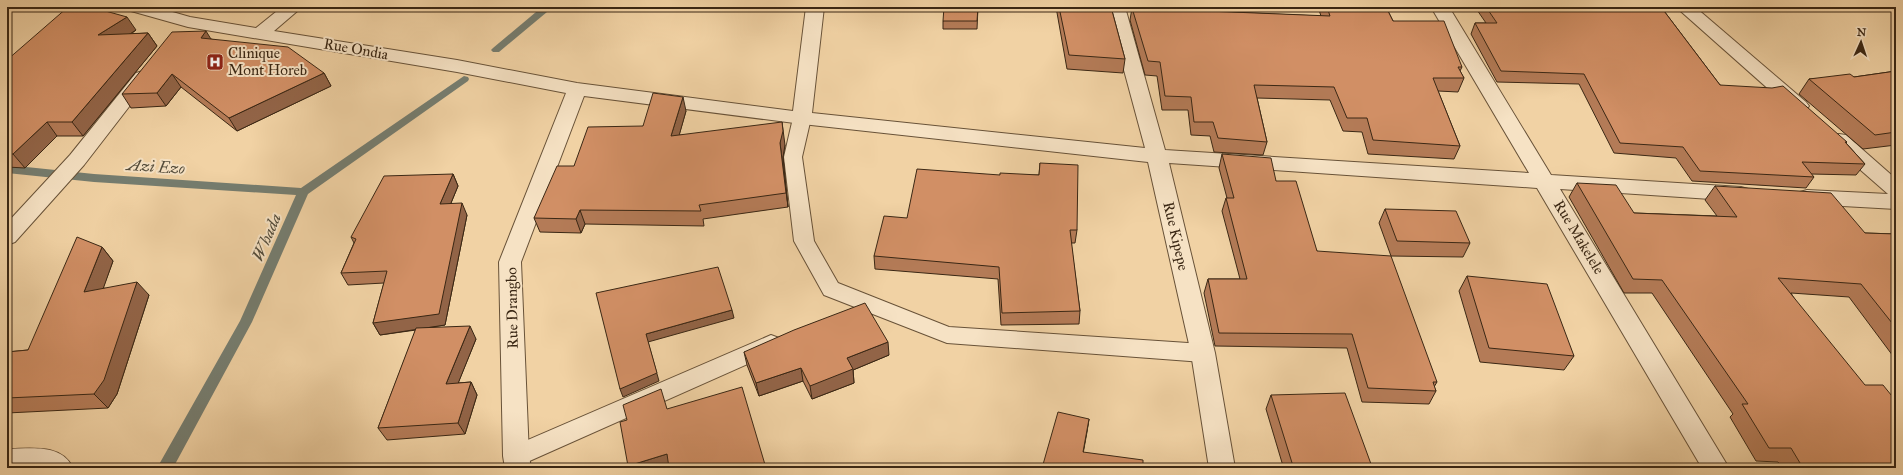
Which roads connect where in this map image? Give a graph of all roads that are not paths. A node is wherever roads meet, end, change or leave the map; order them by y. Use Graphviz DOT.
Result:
graph roads {
  1 [pos="137,7"];
  2 [pos="293,7"];
  3 [pos="815,7"];
  4 [pos="1116,7"];
  5 [pos="1440,7"];
  6 [pos="1685,7"];
  7 [pos="260,33"];
  8 [pos="154,64"];
  9 [pos="577,89"];
  10 [pos="802,118"];
  11 [pos="1157,156"];
  12 [pos="1547,182"];
  13 [pos="1896,190"];
  14 [pos="1761,195"];
  15 [pos="1785,196"];
  16 [pos="1896,202"];
  17 [pos="7,237"];
  18 [pos="865,302"];
  19 [pos="836,315"];
  20 [pos="792,334"];
  21 [pos="1203,353"];
  22 [pos="7,460"];
  23 [pos="517,462"];
  24 [pos="60,468"];
  25 [pos="1222,468"];
  26 [pos="1716,468"];
  1 -- 7 [label="street, Rue Ondia"];
  2 -- 7 [label="street"];
  3 -- 10 [label="street"];
  4 -- 11 [label="street, Rue Kipepe"];
  5 -- 12 [label="street, Rue Makelele"];
  6 -- 13 [label="street"];
  7 -- 9 [label="street, Rue Ondia"];
  8 -- 17 [label="street"];
  9 -- 10 [label="street, Rue Ondia"];
  9 -- 23 [label="street, Rue Drangbo"];
  10 -- 11 [label="street, Rue Ondia"];
  10 -- 18 [label="lane"];
  11 -- 12 [label="street, Rue Ondia"];
  11 -- 21 [label="street, Rue Kipepe"];
  12 -- 14 [label="street, Rue Ondia"];
  12 -- 26 [label="street, Rue Makelele"];
  15 -- 16 [label="street"];
  18 -- 19 [label="lane"];
  18 -- 21 [label="lane"];
  20 -- 23 [label="lane"];
  21 -- 25 [label="street, Rue Kipepe"];
  22 -- 24 [label="street"];
}
